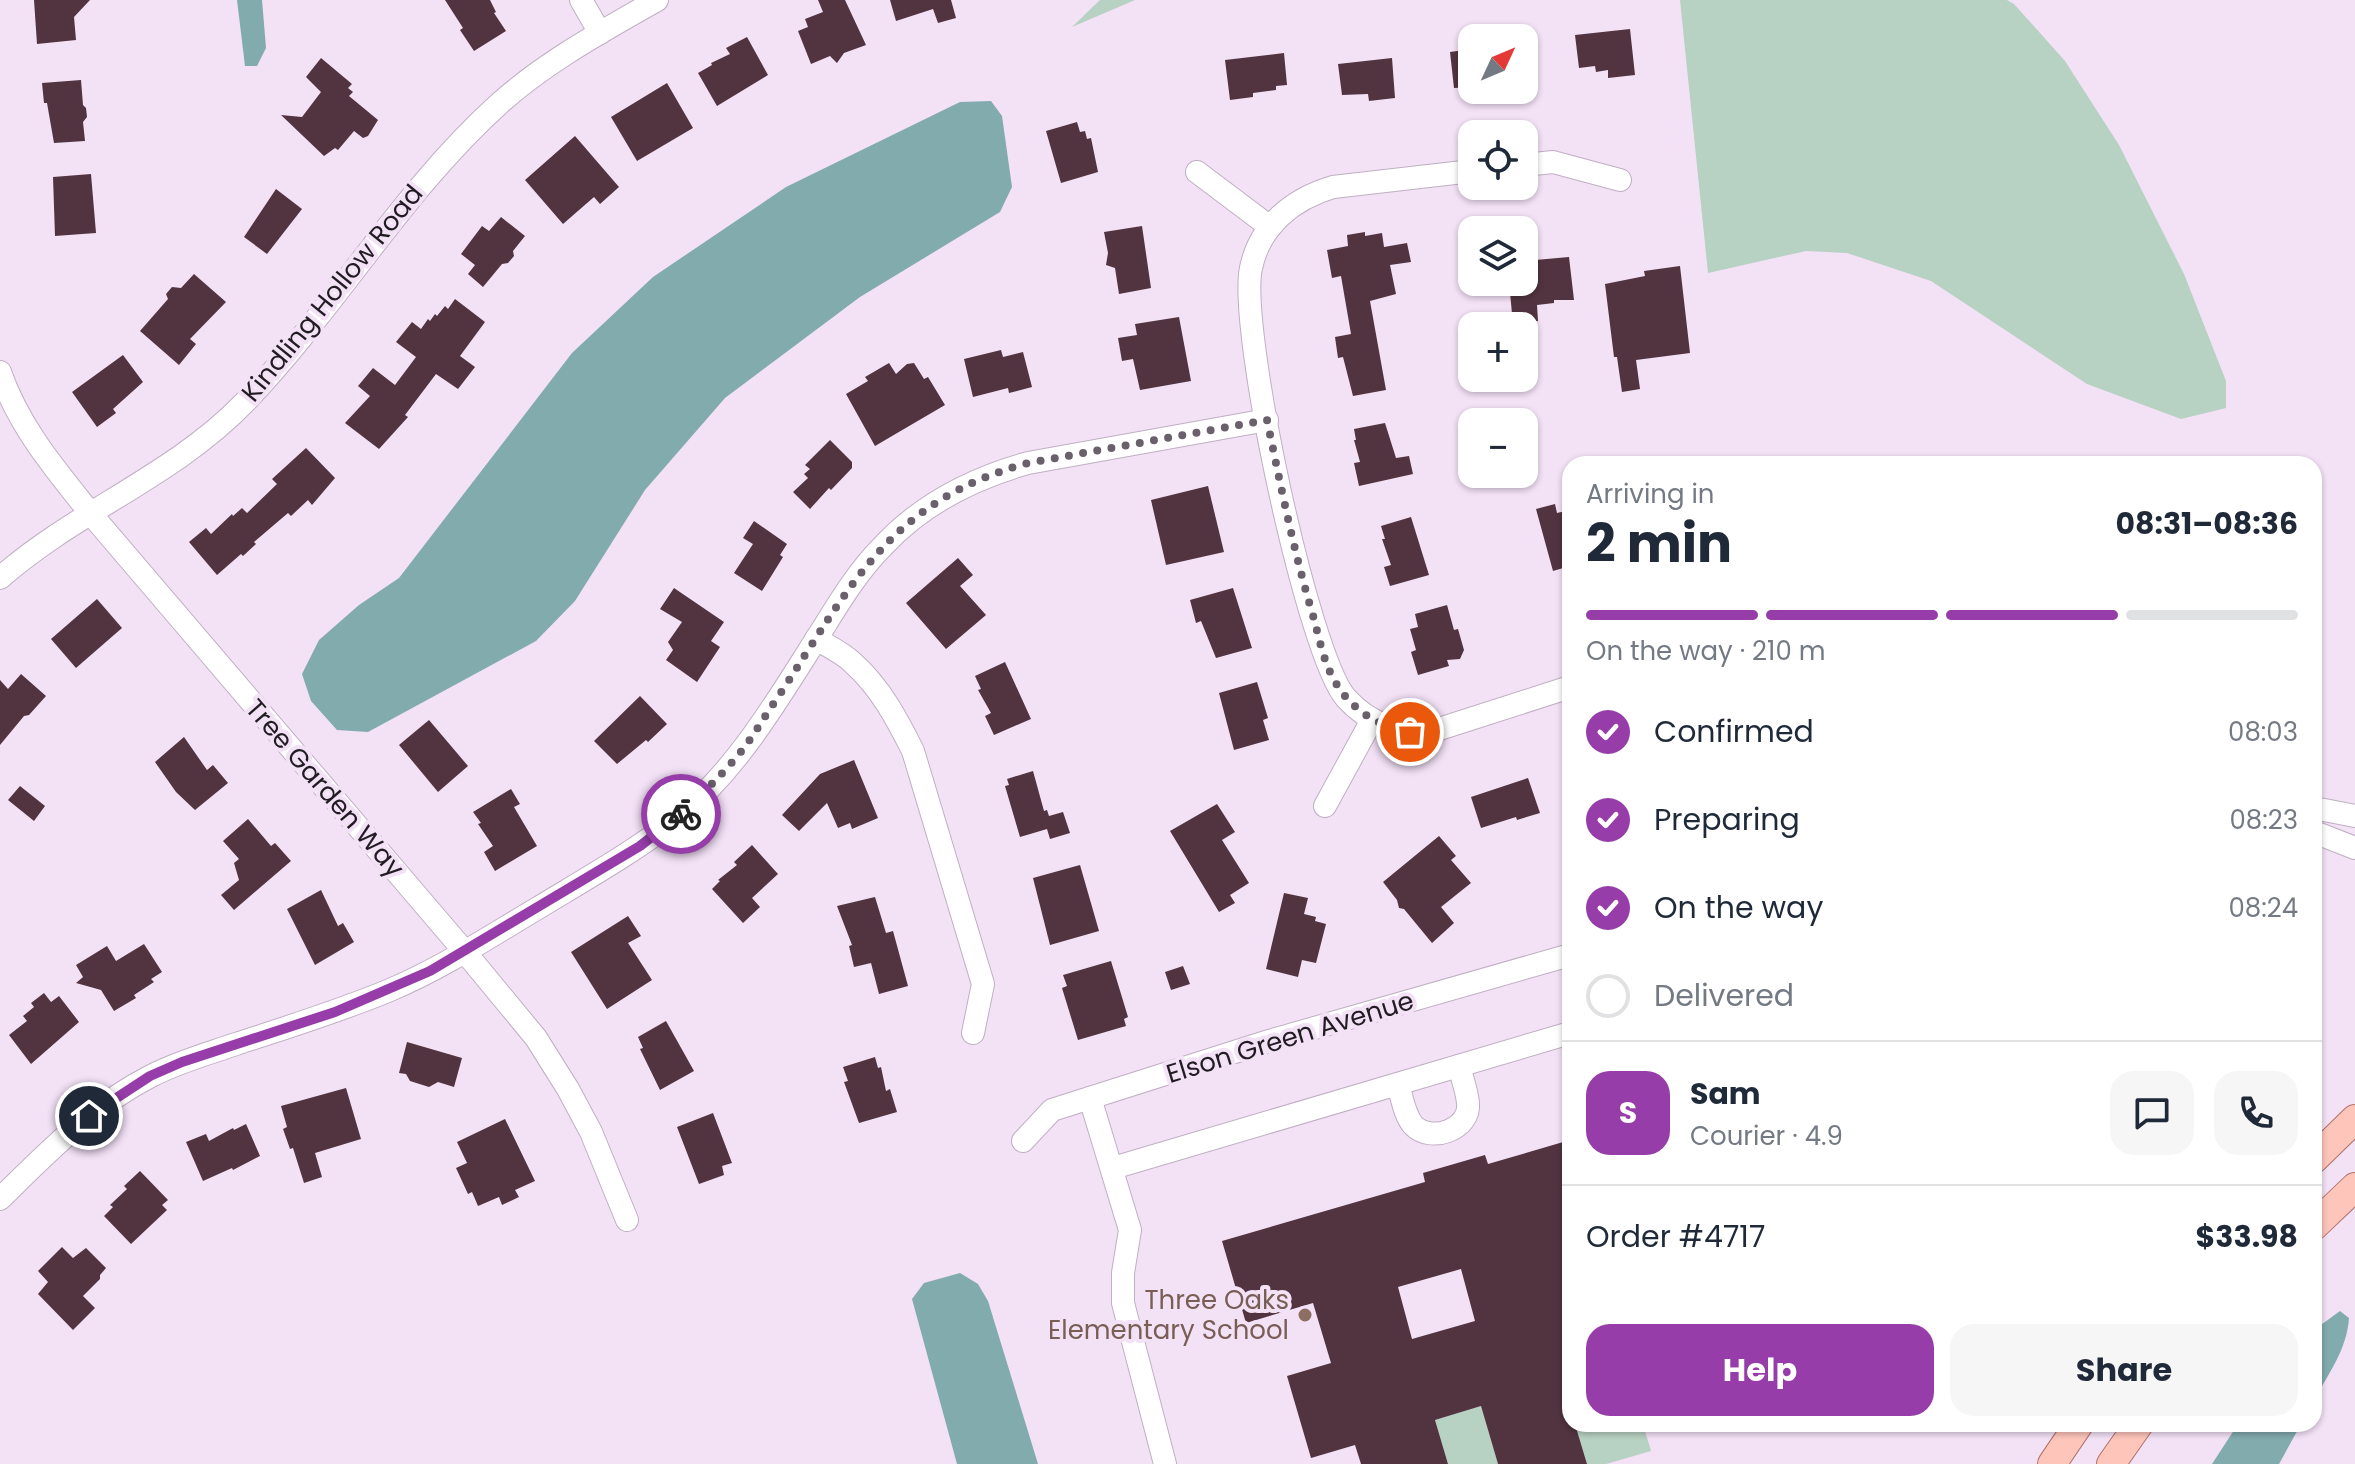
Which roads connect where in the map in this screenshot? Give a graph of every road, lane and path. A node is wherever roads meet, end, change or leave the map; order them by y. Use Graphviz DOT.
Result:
graph roads {
  1 [pos="581,0"];
  2 [pos="657,0"];
  3 [pos="600,33"];
  4 [pos="1538,164"];
  5 [pos="1197,172"];
  6 [pos="1458,173"];
  7 [pos="1620,180"];
  8 [pos="1270,227"];
  9 [pos="0,372"];
  10 [pos="1267,420"];
  11 [pos="91,514"];
  12 [pos="0,578"];
  13 [pos="816,639"];
  14 [pos="1562,690"];
  15 [pos="1372,720"];
  16 [pos="1325,806"];
  17 [pos="2322,810"];
  18 [pos="2355,816"];
  19 [pos="2322,835"];
  20 [pos="2355,848"];
  21 [pos="465,952"];
  22 [pos="1562,957"];
  23 [pos="973,1033"];
  24 [pos="1562,1035"];
  25 [pos="1459,1066"];
  26 [pos="1398,1084"];
  27 [pos="1090,1098"];
  28 [pos="2355,1119"];
  29 [pos="1023,1141"];
  30 [pos="2322,1151"];
  31 [pos="1113,1168"];
  32 [pos="2355,1187"];
  33 [pos="0,1199"];
  34 [pos="2322,1218"];
  35 [pos="627,1220"];
  36 [pos="2074,1432"];
  37 [pos="2133,1432"];
  38 [pos="1165,1464"];
  39 [pos="2052,1464"];
  40 [pos="2111,1464"];
  1 -- 3 [label="street"];
  2 -- 3 [label="street, Kindling Hollow Road"];
  3 -- 11 [label="street, Kindling Hollow Road"];
  4 -- 7 [label="street"];
  5 -- 8 [label="street"];
  6 -- 8 [label="street"];
  8 -- 10 [label="street"];
  9 -- 11 [label="street, Tree Garden Way"];
  10 -- 13 [label="street"];
  10 -- 15 [label="street"];
  11 -- 12 [label="street, Kindling Hollow Road"];
  11 -- 21 [label="street, Tree Garden Way"];
  13 -- 21 [label="street"];
  13 -- 23 [label="street"];
  14 -- 15 [label="street"];
  15 -- 16 [label="street"];
  17 -- 18 [label="street"];
  19 -- 20 [label="street"];
  21 -- 33 [label="street"];
  21 -- 35 [label="street, Tree Garden Way"];
  22 -- 27 [label="street, Elson Green Avenue"];
  24 -- 25 [label="street"];
  25 -- 26 [label="street"];
  25 -- 26 [label="street"];
  26 -- 31 [label="street"];
  27 -- 29 [label="street, Elson Green Avenue"];
  27 -- 31 [label="street"];
  28 -- 30 [label="main road"];
  31 -- 38 [label="street"];
  32 -- 34 [label="main road"];
  36 -- 39 [label="main road"];
  37 -- 40 [label="main road"];
}
